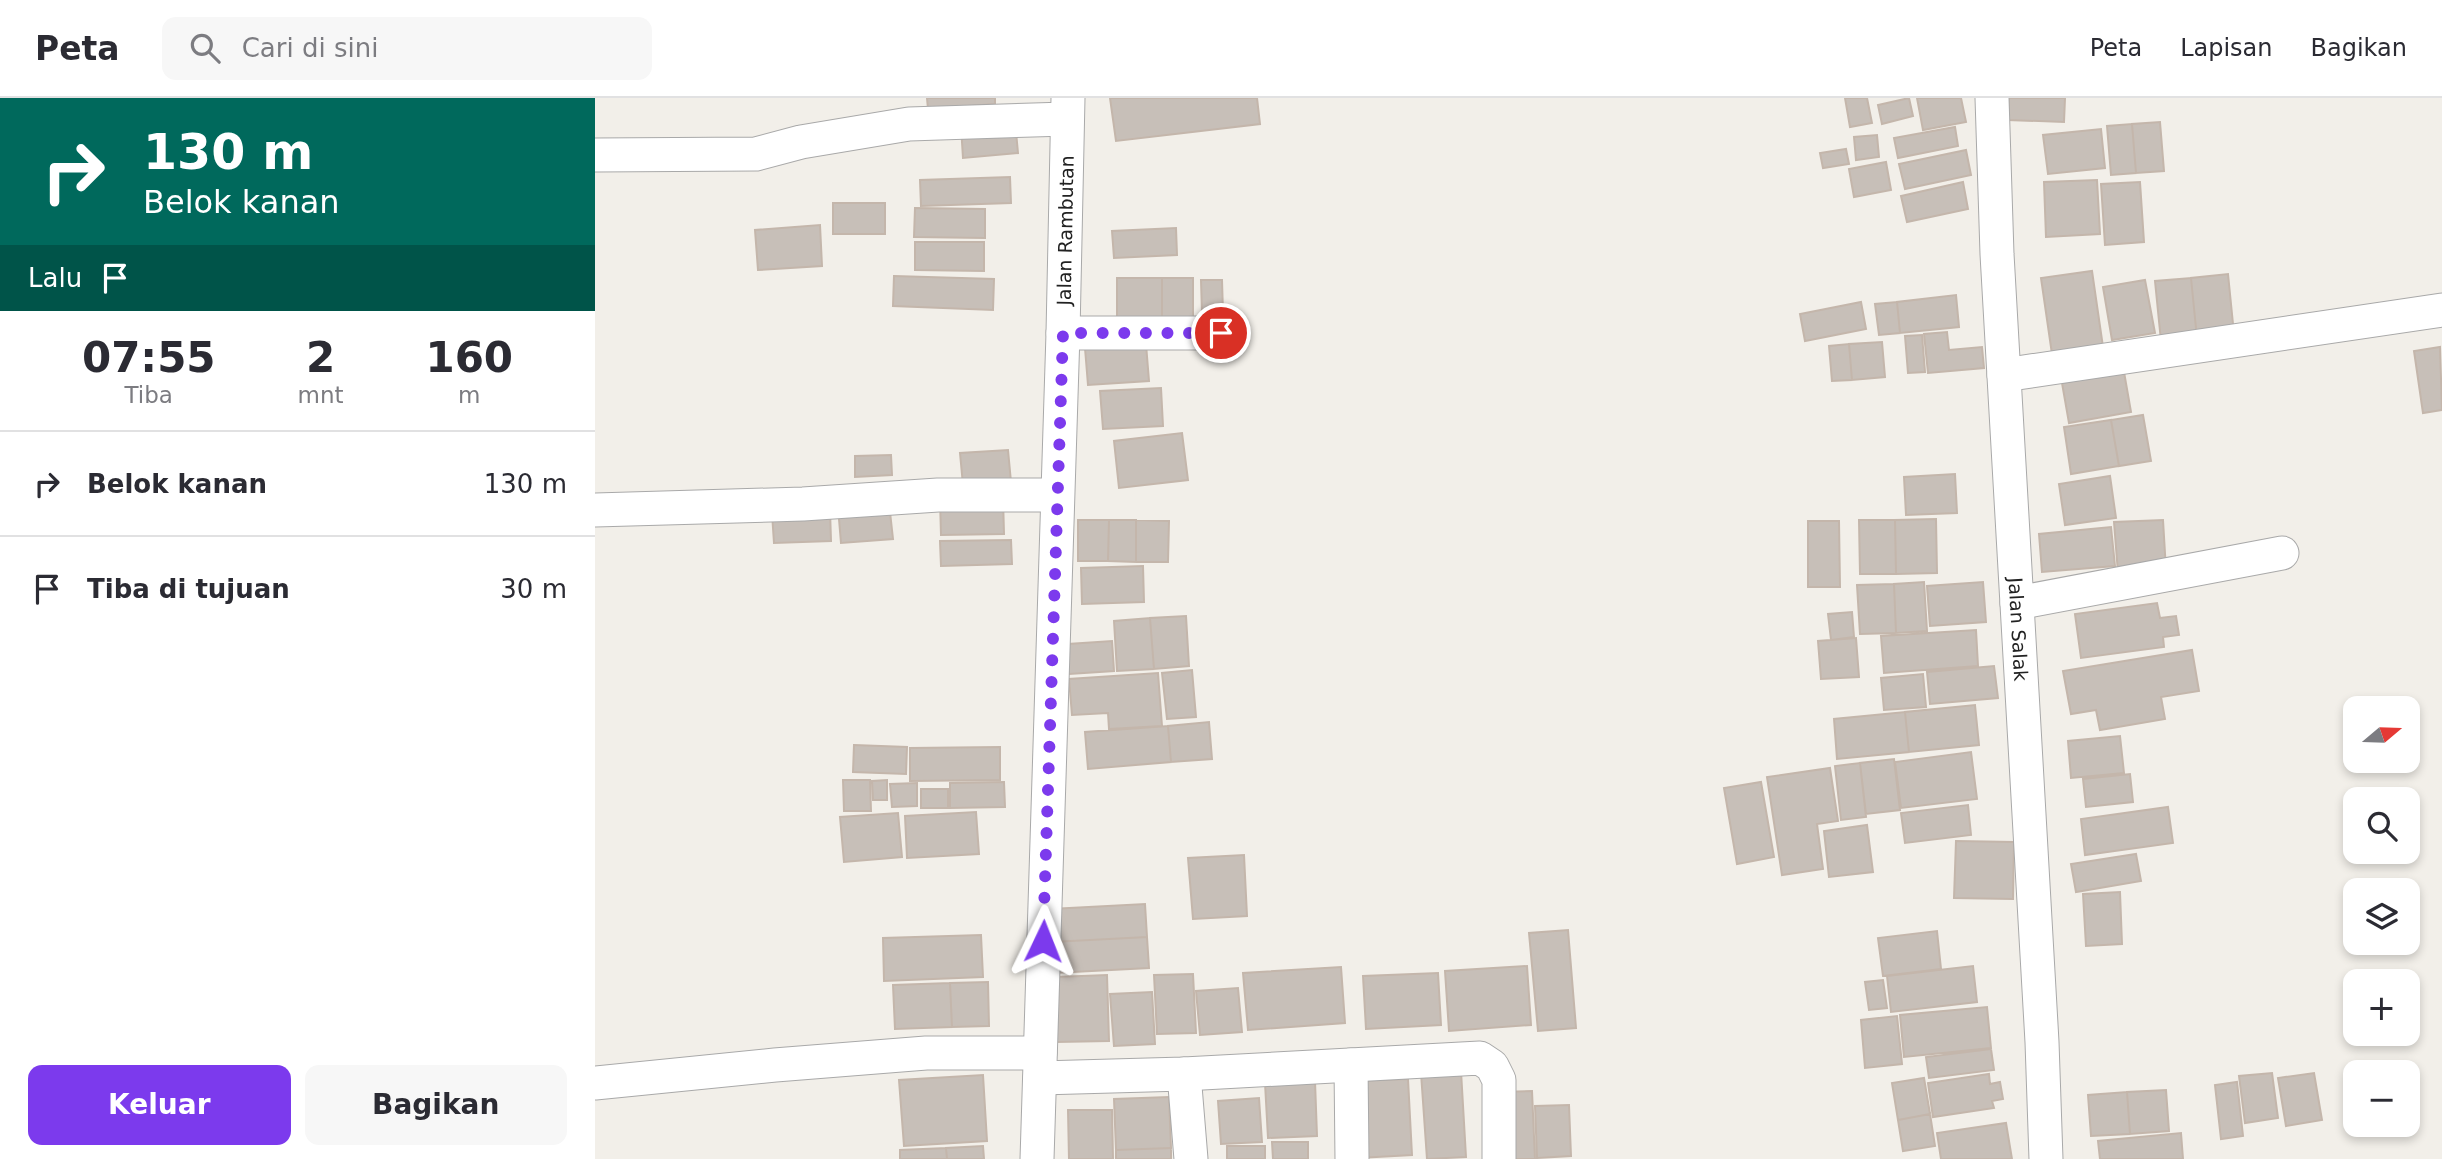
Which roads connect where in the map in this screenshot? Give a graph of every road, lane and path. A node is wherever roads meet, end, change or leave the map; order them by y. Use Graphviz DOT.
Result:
graph roads {
  1 [pos="1992,98"];
  2 [pos="1067,109"];
  3 [pos="595,155"];
  4 [pos="2442,310"];
  5 [pos="1063,333"];
  6 [pos="1221,333"];
  7 [pos="2004,375"];
  8 [pos="1056,495"];
  9 [pos="595,510"];
  10 [pos="2282,553"];
  11 [pos="2017,603"];
  12 [pos="1040,1065"];
  13 [pos="1351,1065"];
  14 [pos="1184,1074"];
  15 [pos="595,1083"];
  16 [pos="1037,1159"];
  17 [pos="1191,1159"];
  18 [pos="1352,1159"];
  19 [pos="1499,1159"];
  20 [pos="2046,1159"];
  1 -- 7 [label="street, Jalan Salak"];
  2 -- 3 [label="street"];
  2 -- 5 [label="street, Jalan Rambutan"];
  4 -- 7 [label="street"];
  5 -- 6 [label="street"];
  5 -- 8 [label="street, Jalan Rambutan"];
  7 -- 11 [label="street, Jalan Salak"];
  8 -- 9 [label="street"];
  8 -- 12 [label="street, Jalan Rambutan"];
  10 -- 11 [label="street"];
  11 -- 20 [label="street, Jalan Salak"];
  12 -- 14 [label="street"];
  12 -- 15 [label="street"];
  12 -- 16 [label="street, Jalan Rambutan"];
  13 -- 14 [label="street"];
  13 -- 18 [label="street"];
  13 -- 19 [label="street"];
  14 -- 17 [label="street"];
}
